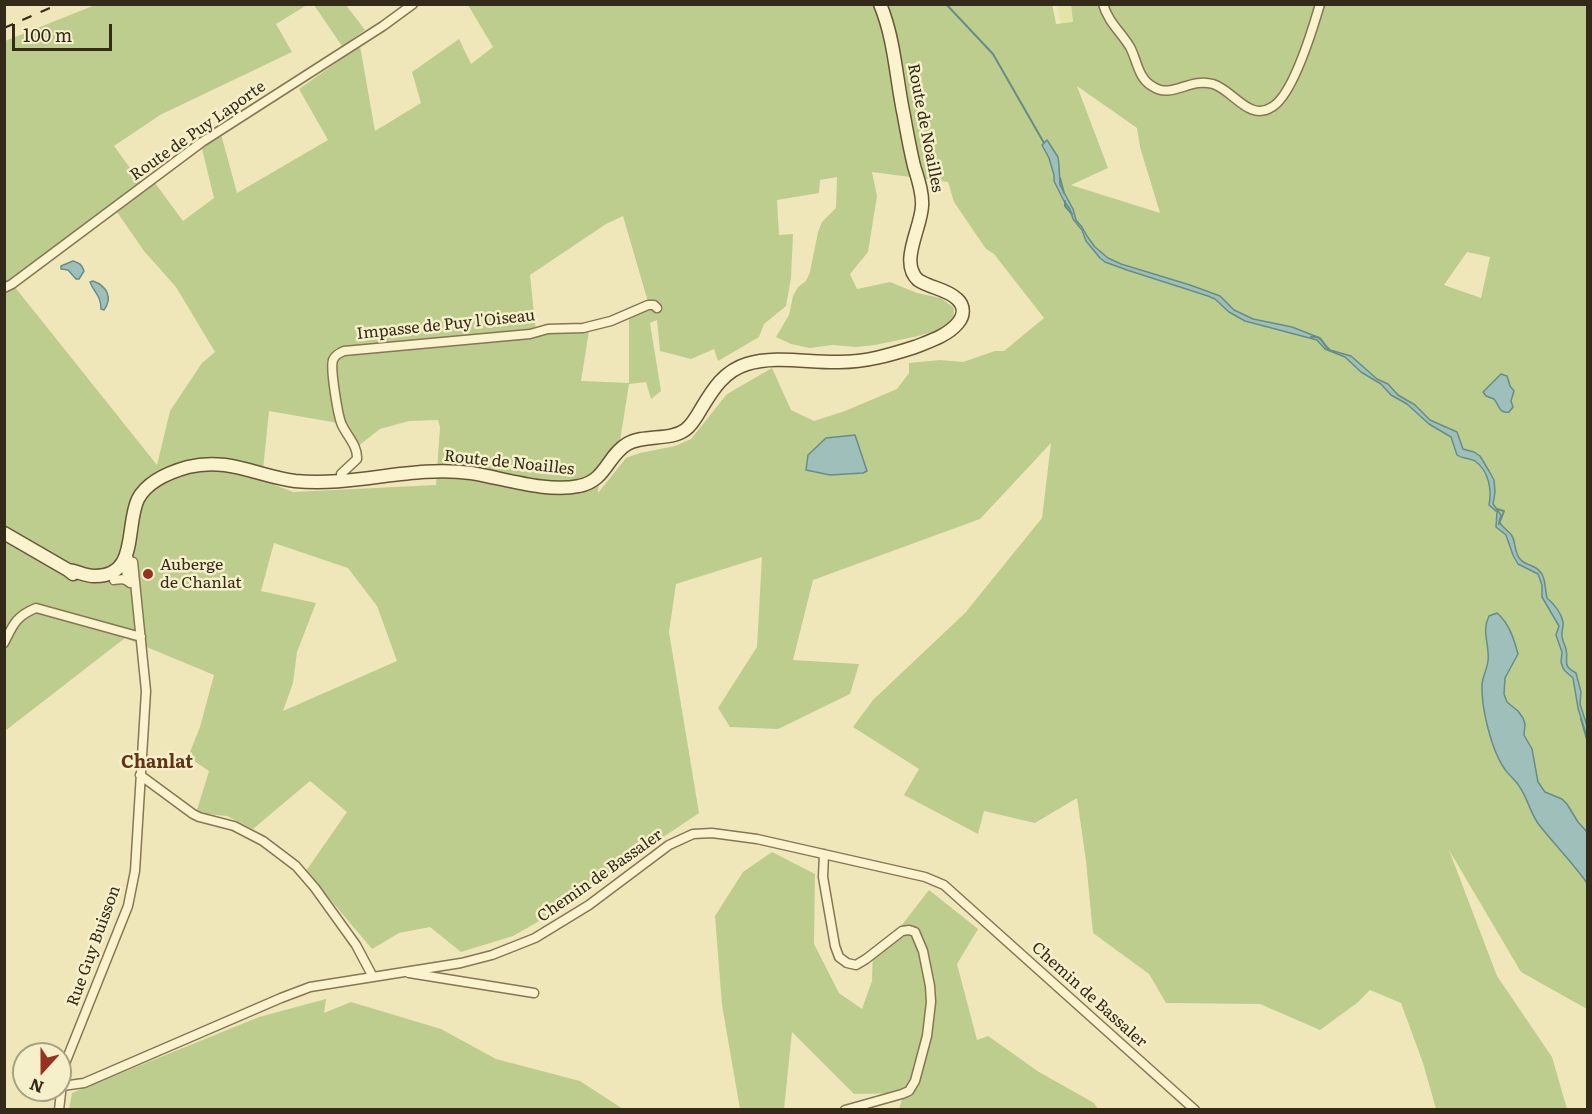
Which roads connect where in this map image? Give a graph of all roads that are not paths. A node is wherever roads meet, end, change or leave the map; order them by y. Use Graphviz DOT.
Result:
graph roads {
  1 [pos="413,4"];
  2 [pos="880,4"];
  3 [pos="1103,4"];
  4 [pos="1320,4"];
  5 [pos="4,288"];
  6 [pos="657,308"];
  7 [pos="341,480"];
  8 [pos="151,484"];
  9 [pos="4,533"];
  10 [pos="125,572"];
  11 [pos="141,637"];
  12 [pos="4,643"];
  13 [pos="140,775"];
  14 [pos="825,854"];
  15 [pos="400,972"];
  16 [pos="373,976"];
  17 [pos="534,993"];
  18 [pos="72,1046"];
  19 [pos="72,1085"];
  20 [pos="845,1110"];
  21 [pos="1195,1110"];
  1 -- 5 [label="street, Route de Puy Laporte"];
  2 -- 7 [label="main road, Route de Noailles"];
  3 -- 4 [label="street"];
  6 -- 7 [label="street, Impasse de Puy l'Oiseau"];
  7 -- 8 [label="main road, Route de Noailles"];
  8 -- 10 [label="main road"];
  8 -- 10 [label="main road"];
  9 -- 10 [label="main road"];
  10 -- 11 [label="street, Rue Guy Buisson"];
  11 -- 12 [label="street"];
  11 -- 13 [label="street, Rue Guy Buisson"];
  13 -- 16 [label="street"];
  13 -- 18 [label="street, Rue Guy Buisson"];
  14 -- 15 [label="street, Chemin de Bassaler"];
  14 -- 20 [label="street"];
  14 -- 21 [label="street, Chemin de Bassaler"];
  15 -- 16 [label="street, Chemin de Bassaler"];
  15 -- 17 [label="street"];
  16 -- 19 [label="street, Chemin de Bassaler"];
}
